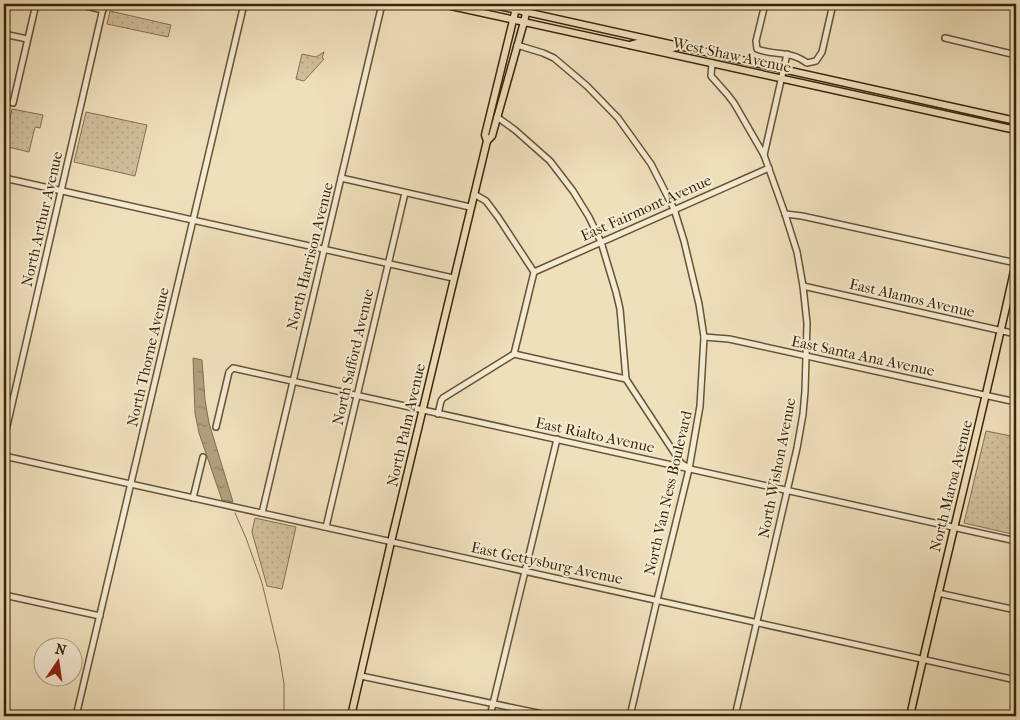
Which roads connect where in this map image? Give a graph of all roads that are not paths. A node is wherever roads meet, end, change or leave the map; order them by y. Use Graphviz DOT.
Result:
graph roads {
  1 [pos="36,4"];
  2 [pos="78,4"];
  3 [pos="244,4"];
  4 [pos="382,4"];
  5 [pos="442,4"];
  6 [pos="490,4"];
  7 [pos="528,4"];
  8 [pos="765,4"];
  9 [pos="833,4"];
  10 [pos="104,7"];
  11 [pos="516,7"];
  12 [pos="526,12"];
  13 [pos="513,19"];
  14 [pos="524,22"];
  15 [pos="4,34"];
  16 [pos="945,38"];
  17 [pos="27,39"];
  18 [pos="517,45"];
  19 [pos="629,45"];
  20 [pos="678,46"];
  21 [pos="787,54"];
  22 [pos="1016,55"];
  23 [pos="712,64"];
  24 [pos="784,69"];
  25 [pos="782,78"];
  26 [pos="13,103"];
  27 [pos="497,117"];
  28 [pos="1016,121"];
  29 [pos="1016,130"];
  30 [pos="487,141"];
  31 [pos="764,155"];
  32 [pos="769,168"];
  33 [pos="4,178"];
  34 [pos="342,178"];
  35 [pos="61,191"];
  36 [pos="405,193"];
  37 [pos="474,194"];
  38 [pos="470,207"];
  39 [pos="674,209"];
  40 [pos="785,214"];
  41 [pos="193,220"];
  42 [pos="601,242"];
  43 [pos="324,249"];
  44 [pos="1016,263"];
  45 [pos="388,264"];
  46 [pos="534,272"];
  47 [pos="454,278"];
  48 [pos="803,286"];
  49 [pos="1001,331"];
  50 [pos="1016,334"];
  51 [pos="704,337"];
  52 [pos="514,354"];
  53 [pos="807,356"];
  54 [pos="626,379"];
  55 [pos="293,381"];
  56 [pos="357,395"];
  57 [pos="985,396"];
  58 [pos="1016,402"];
  59 [pos="423,410"];
  60 [pos="438,414"];
  61 [pos="216,427"];
  62 [pos="557,439"];
  63 [pos="4,440"];
  64 [pos="4,456"];
  65 [pos="203,457"];
  66 [pos="689,469"];
  67 [pos="131,483"];
  68 [pos="788,491"];
  69 [pos="193,498"];
  70 [pos="262,513"];
  71 [pos="326,527"];
  72 [pos="954,527"];
  73 [pos="1016,541"];
  74 [pos="391,542"];
  75 [pos="526,571"];
  76 [pos="938,593"];
  77 [pos="4,595"];
  78 [pos="657,600"];
  79 [pos="1016,610"];
  80 [pos="100,616"];
  81 [pos="757,622"];
  82 [pos="922,660"];
  83 [pos="361,676"];
  84 [pos="1016,680"];
  85 [pos="493,704"];
  86 [pos="76,716"];
  87 [pos="351,716"];
  88 [pos="490,716"];
  89 [pos="552,716"];
  90 [pos="630,716"];
  91 [pos="735,716"];
  92 [pos="910,716"];
  1 -- 17 [label="street"];
  2 -- 10 [label="street"];
  3 -- 41 [label="street, North Thorne Avenue"];
  4 -- 34 [label="street, North Harrison Avenue"];
  5 -- 13 [label="main road, West Shaw Avenue"];
  6 -- 11 [label="main road, West Shaw Avenue"];
  7 -- 12 [label="main road, North Palm Avenue"];
  8 -- 21 [label="street"];
  9 -- 21 [label="street"];
  10 -- 35 [label="street, North Arthur Avenue"];
  11 -- 12 [label="main road, West Shaw Avenue"];
  11 -- 13 [label="main road, North Palm Avenue"];
  12 -- 14 [label="main road, North Palm Avenue"];
  12 -- 20 [label="main road, West Shaw Avenue"];
  13 -- 14 [label="main road, West Shaw Avenue"];
  13 -- 30 [label="main road, North Palm Avenue"];
  14 -- 18 [label="main road, North Palm Avenue"];
  14 -- 19 [label="main road, West Shaw Avenue"];
  15 -- 17 [label="street"];
  16 -- 22 [label="street"];
  17 -- 26 [label="street"];
  18 -- 27 [label="main road, North Palm Avenue"];
  18 -- 39 [label="street, North Van Ness Boulevard"];
  19 -- 20 [label="main road"];
  19 -- 23 [label="main road, West Shaw Avenue"];
  20 -- 24 [label="main road, West Shaw Avenue"];
  21 -- 24 [label="street"];
  23 -- 25 [label="main road, West Shaw Avenue"];
  23 -- 31 [label="street, North Wishon Avenue"];
  24 -- 25 [label="street"];
  24 -- 28 [label="main road, West Shaw Avenue"];
  25 -- 29 [label="main road, West Shaw Avenue"];
  25 -- 31 [label="street"];
  27 -- 30 [label="main road, North Palm Avenue"];
  27 -- 42 [label="street"];
  30 -- 37 [label="main road, North Palm Avenue"];
  31 -- 32 [label="street, North Wishon Avenue"];
  32 -- 39 [label="street, East Fairmont Avenue"];
  32 -- 40 [label="street, North Wishon Avenue"];
  33 -- 35 [label="street"];
  34 -- 36 [label="street"];
  34 -- 43 [label="street, North Harrison Avenue"];
  35 -- 41 [label="street"];
  35 -- 63 [label="street, North Arthur Avenue"];
  36 -- 38 [label="street"];
  36 -- 45 [label="street, North Safford Avenue"];
  37 -- 38 [label="main road, North Palm Avenue"];
  37 -- 46 [label="street"];
  38 -- 47 [label="main road, North Palm Avenue"];
  39 -- 42 [label="street, East Fairmont Avenue"];
  39 -- 51 [label="street, North Van Ness Boulevard"];
  40 -- 44 [label="street"];
  40 -- 48 [label="street, North Wishon Avenue"];
  41 -- 43 [label="street"];
  41 -- 67 [label="street, North Thorne Avenue"];
  42 -- 46 [label="street, East Fairmont Avenue"];
  42 -- 54 [label="street"];
  43 -- 45 [label="street"];
  43 -- 55 [label="street, North Harrison Avenue"];
  44 -- 49 [label="main road, North Maroa Avenue"];
  45 -- 47 [label="street"];
  45 -- 56 [label="street, North Safford Avenue"];
  46 -- 52 [label="street"];
  47 -- 59 [label="main road, North Palm Avenue"];
  48 -- 49 [label="street, East Alamos Avenue"];
  48 -- 53 [label="street, North Wishon Avenue"];
  49 -- 50 [label="street, East Alamos Avenue"];
  49 -- 57 [label="main road, North Maroa Avenue"];
  51 -- 53 [label="street, East Santa Ana Avenue"];
  51 -- 66 [label="street, North Van Ness Boulevard"];
  52 -- 54 [label="street"];
  52 -- 60 [label="street"];
  53 -- 57 [label="street, East Santa Ana Avenue"];
  53 -- 68 [label="street, North Wishon Avenue"];
  54 -- 66 [label="street"];
  55 -- 56 [label="street, East Rialto Avenue"];
  55 -- 61 [label="street, East Rialto Avenue"];
  55 -- 70 [label="street, North Harrison Avenue"];
  56 -- 59 [label="street, East Rialto Avenue"];
  56 -- 71 [label="street, North Safford Avenue"];
  57 -- 58 [label="street, East Santa Ana Avenue"];
  57 -- 72 [label="main road, North Maroa Avenue"];
  59 -- 60 [label="street, East Rialto Avenue"];
  59 -- 74 [label="main road, North Palm Avenue"];
  60 -- 62 [label="street, East Rialto Avenue"];
  62 -- 66 [label="street, East Rialto Avenue"];
  62 -- 75 [label="street"];
  64 -- 67 [label="street, East Gettysburg Avenue"];
  65 -- 69 [label="street"];
  66 -- 68 [label="street, East Rialto Avenue"];
  66 -- 78 [label="street, North Van Ness Boulevard"];
  67 -- 69 [label="street, East Gettysburg Avenue"];
  67 -- 80 [label="street, North Thorne Avenue"];
  68 -- 72 [label="street, East Rialto Avenue"];
  68 -- 81 [label="street, North Wishon Avenue"];
  69 -- 70 [label="street, East Gettysburg Avenue"];
  70 -- 71 [label="street, East Gettysburg Avenue"];
  71 -- 74 [label="street, East Gettysburg Avenue"];
  72 -- 73 [label="street, East Rialto Avenue"];
  72 -- 76 [label="main road, North Maroa Avenue"];
  74 -- 75 [label="street, East Gettysburg Avenue"];
  74 -- 83 [label="main road, North Palm Avenue"];
  75 -- 78 [label="street, East Gettysburg Avenue"];
  75 -- 85 [label="street"];
  76 -- 79 [label="street"];
  76 -- 82 [label="main road, North Maroa Avenue"];
  77 -- 80 [label="street"];
  78 -- 81 [label="street, East Gettysburg Avenue"];
  78 -- 90 [label="street, North Van Ness Boulevard"];
  80 -- 86 [label="street, North Thorne Avenue"];
  81 -- 82 [label="street, East Gettysburg Avenue"];
  81 -- 91 [label="street, North Wishon Avenue"];
  82 -- 84 [label="street, East Gettysburg Avenue"];
  82 -- 92 [label="main road, North Maroa Avenue"];
  83 -- 85 [label="street"];
  83 -- 87 [label="main road, North Palm Avenue"];
  85 -- 88 [label="street"];
  85 -- 89 [label="street"];
}
